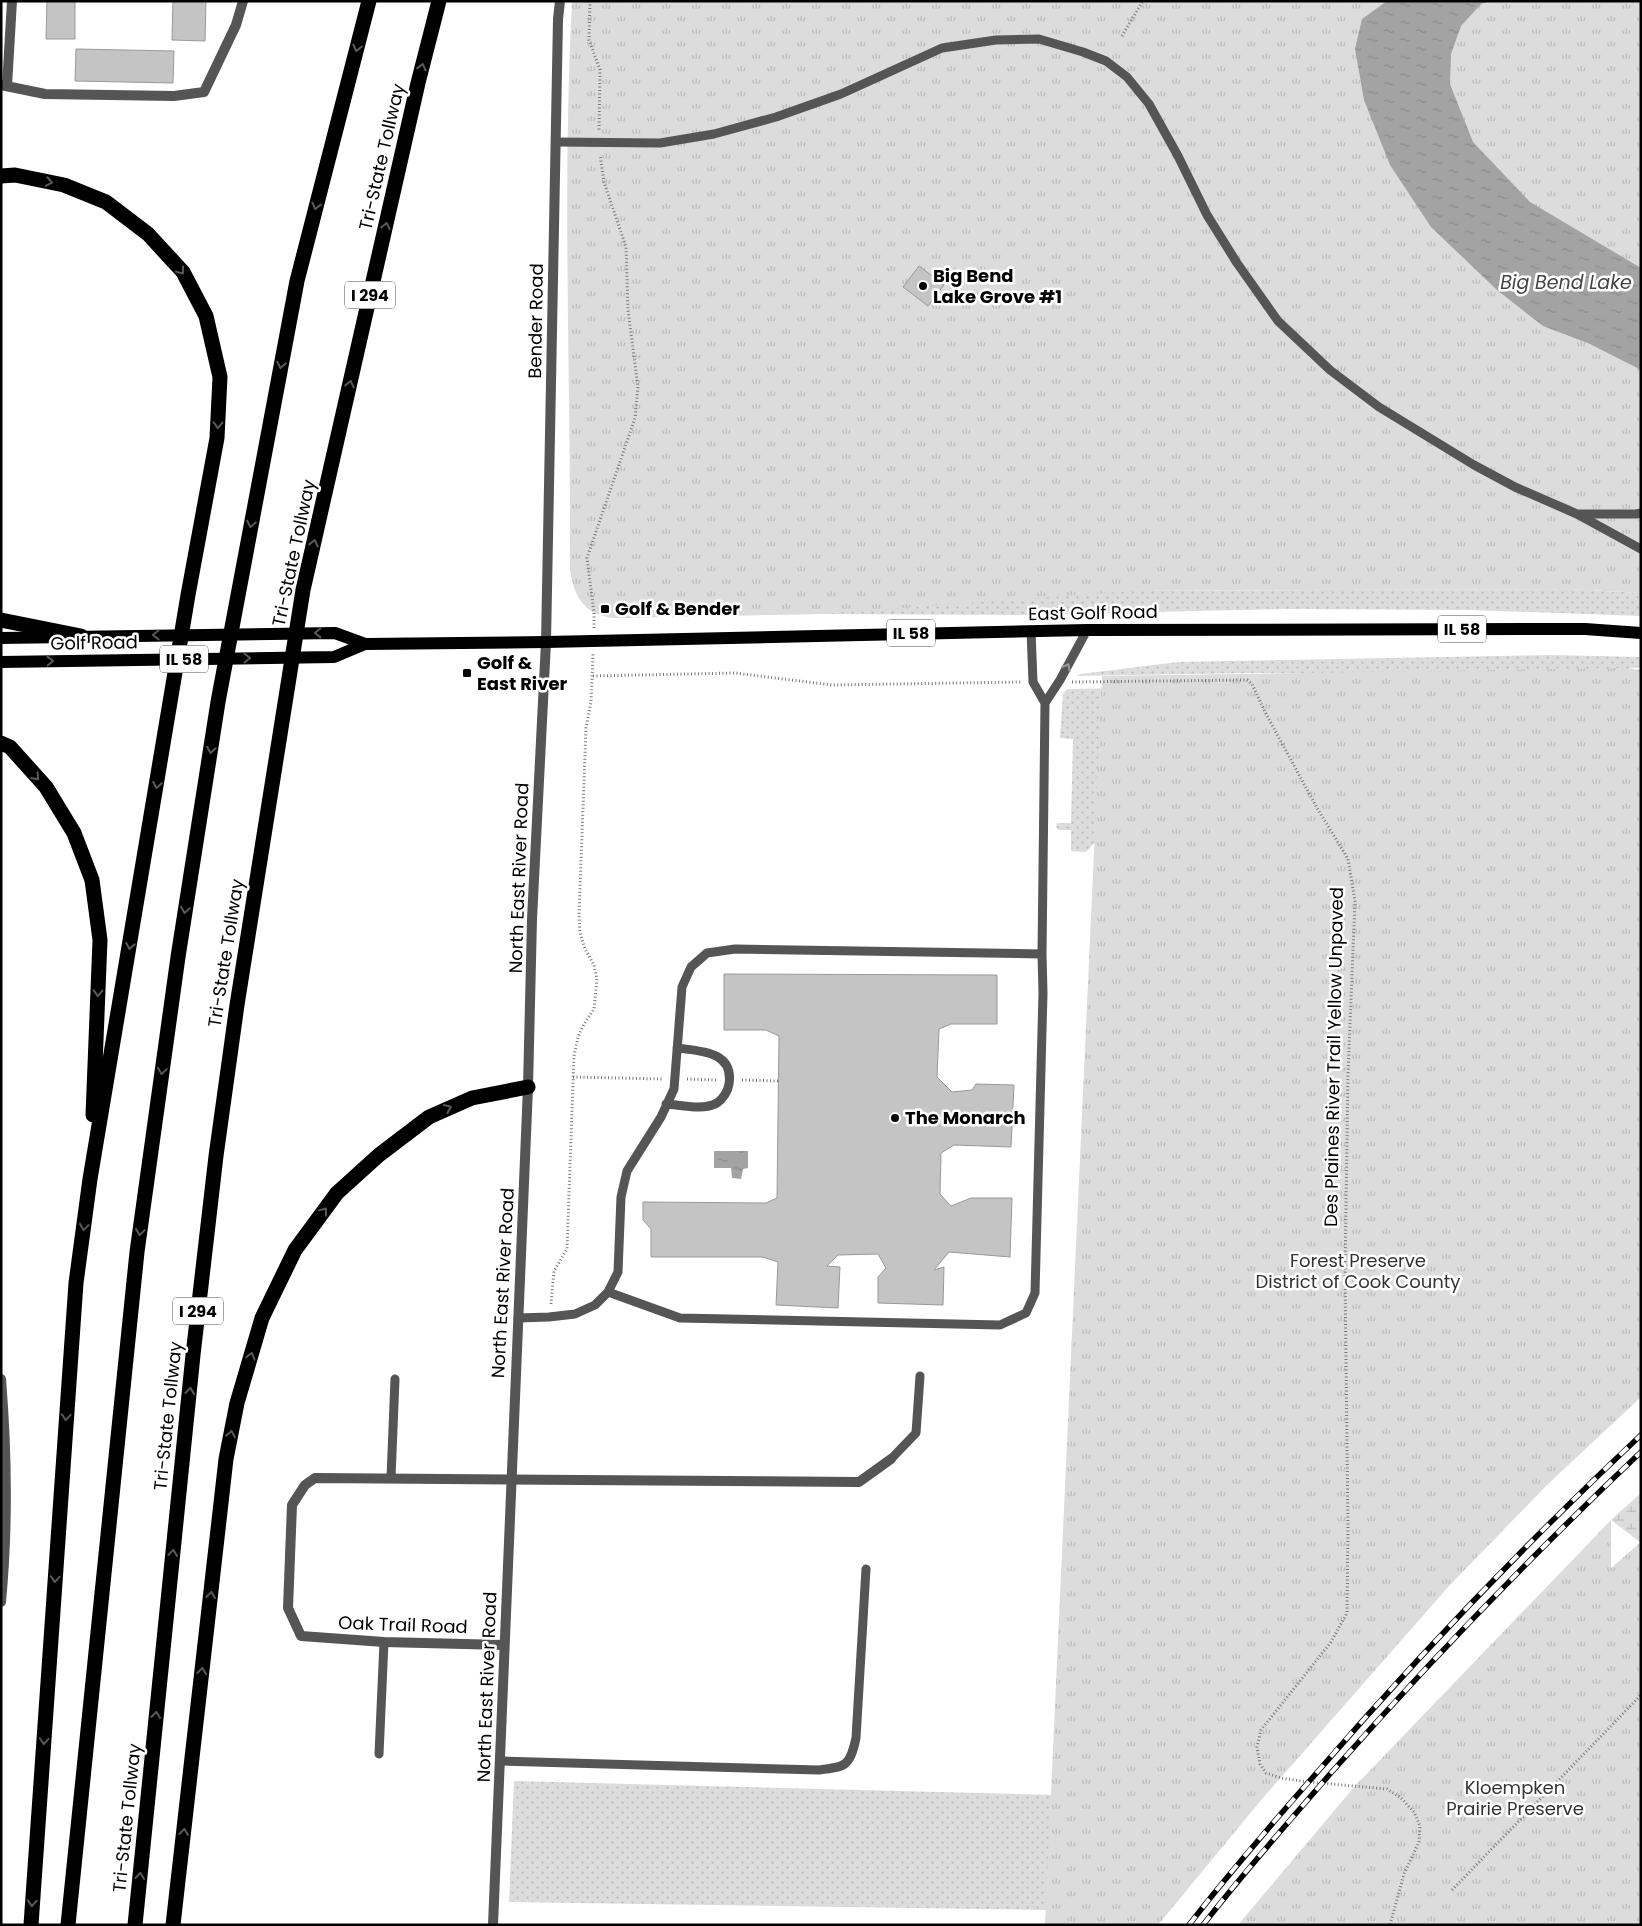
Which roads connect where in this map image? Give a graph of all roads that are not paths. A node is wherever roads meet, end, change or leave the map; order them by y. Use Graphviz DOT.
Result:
graph roads {
  1 [pos="12,1"];
  2 [pos="236,1"];
  3 [pos="243,1"];
  4 [pos="369,1"];
  5 [pos="439,1"];
  6 [pos="560,1"];
  7 [pos="236,25"];
  8 [pos="4,85"];
  9 [pos="556,142"];
  10 [pos="1,176"];
  11 [pos="1641,512"];
  12 [pos="1577,514"];
  13 [pos="1641,549"];
  14 [pos="1,620"];
  15 [pos="1087,630"];
  16 [pos="1030,631"];
  17 [pos="1641,633"];
  18 [pos="81,636"];
  19 [pos="1,638"];
  20 [pos="546,642"];
  21 [pos="365,644"];
  22 [pos="1,662"];
  23 [pos="1045,703"];
  24 [pos="1,743"];
  25 [pos="1042,954"];
  26 [pos="677,1048"];
  27 [pos="528,1087"];
  28 [pos="666,1104"];
  29 [pos="90,1179"];
  30 [pos="608,1292"];
  31 [pos="518,1318"];
  32 [pos="920,1376"];
  33 [pos="394,1378"];
  34 [pos="1,1379"];
  35 [pos="2,1411"];
  36 [pos="891,1459"];
  37 [pos="391,1478"];
  38 [pos="510,1479"];
  39 [pos="866,1569"];
  40 [pos="1,1602"];
  41 [pos="384,1642"];
  42 [pos="504,1645"];
  43 [pos="379,1754"];
  44 [pos="501,1761"];
  45 [pos="31,1925"];
  46 [pos="68,1925"];
  47 [pos="135,1925"];
  48 [pos="173,1925"];
  49 [pos="493,1925"];
  1 -- 8 [label="street"];
  2 -- 7 [label="street"];
  3 -- 7 [label="street"];
  4 -- 46 [label="highway, one-way"];
  47 -- 5 [label="highway, Tri-State Tollway / I 294, one-way"];
  6 -- 9 [label="street, Bender Road"];
  7 -- 8 [label="street"];
  9 -- 12 [label="lane"];
  9 -- 20 [label="street, Bender Road"];
  10 -- 29 [label="highway, one-way"];
  11 -- 12 [label="lane"];
  12 -- 13 [label="lane"];
  14 -- 18 [label="highway"];
  15 -- 16 [label="main road, East Golf Road / IL 58"];
  15 -- 17 [label="main road, East Golf Road / IL 58"];
  23 -- 15 [label="lane, one-way"];
  16 -- 20 [label="main road, East Golf Road / IL 58"];
  16 -- 23 [label="lane"];
  18 -- 19 [label="main road, Golf Road / IL 58"];
  21 -- 18 [label="main road, Golf Road / IL 58, one-way"];
  20 -- 21 [label="main road, Golf Road / IL 58"];
  20 -- 27 [label="street, North East River Road"];
  22 -- 21 [label="main road, Golf Road / IL 58, one-way"];
  23 -- 25 [label="lane"];
  24 -- 29 [label="highway, one-way"];
  25 -- 26 [label="lane"];
  25 -- 30 [label="lane"];
  26 -- 28 [label="lane"];
  26 -- 28 [label="lane"];
  27 -- 31 [label="street, North East River Road"];
  48 -- 27 [label="highway, one-way"];
  28 -- 30 [label="lane"];
  29 -- 45 [label="highway, one-way"];
  30 -- 31 [label="lane"];
  31 -- 38 [label="street, North East River Road"];
  32 -- 36 [label="lane"];
  33 -- 37 [label="lane"];
  34 -- 35 [label="street"];
  35 -- 40 [label="street"];
  36 -- 38 [label="street"];
  37 -- 38 [label="street"];
  37 -- 41 [label="street, Oak Trail Road"];
  38 -- 42 [label="street, North East River Road"];
  39 -- 44 [label="lane"];
  41 -- 42 [label="street, Oak Trail Road"];
  41 -- 43 [label="lane"];
  42 -- 44 [label="street, North East River Road"];
  44 -- 49 [label="street, North East River Road"];
}
